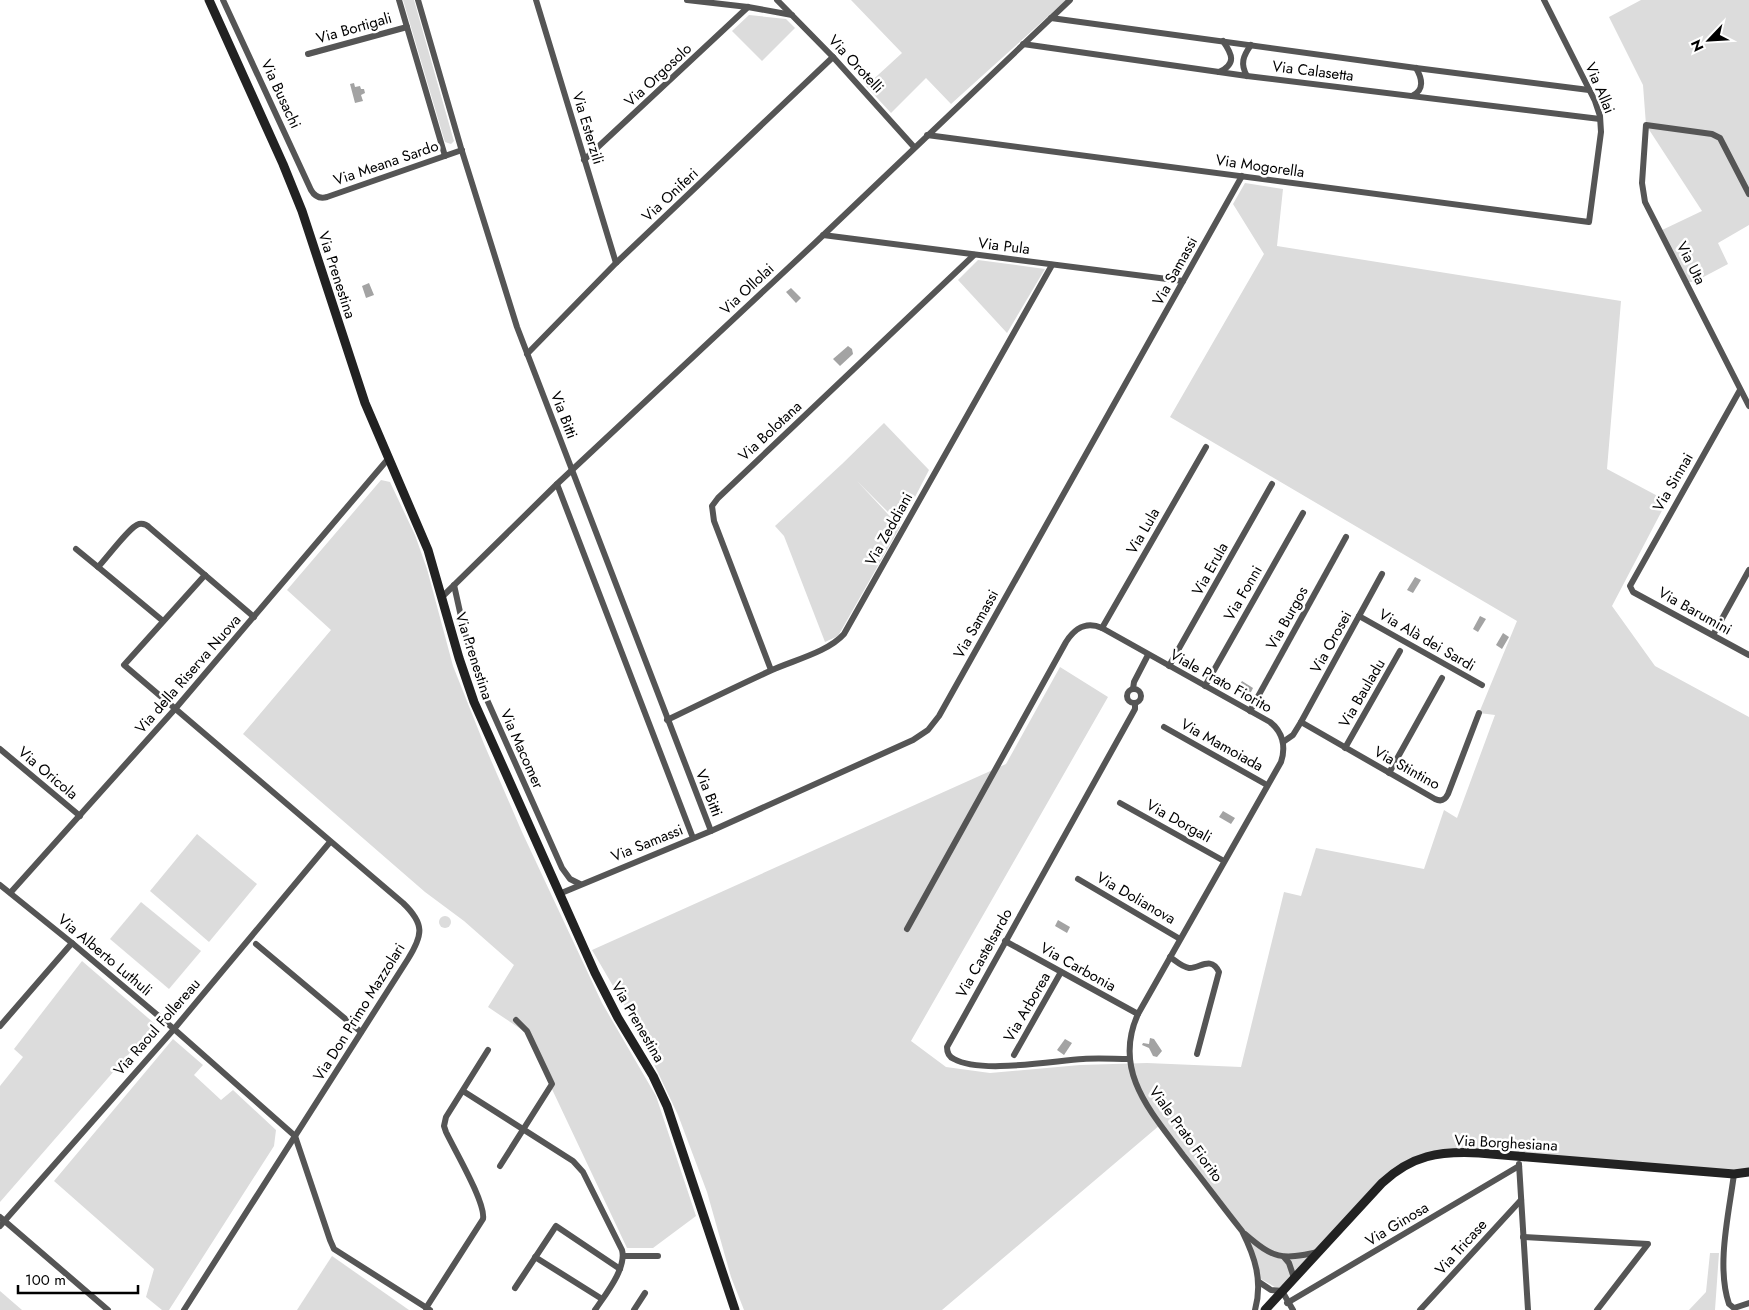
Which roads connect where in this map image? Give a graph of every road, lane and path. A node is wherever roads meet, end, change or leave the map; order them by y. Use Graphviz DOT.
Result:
graph roads {
  1 [pos="209,0"];
  2 [pos="223,0"];
  3 [pos="399,0"];
  4 [pos="418,0"];
  5 [pos="536,0"];
  6 [pos="687,0"];
  7 [pos="777,0"];
  8 [pos="1070,0"];
  9 [pos="1544,0"];
  10 [pos="748,7"];
  11 [pos="793,16"];
  12 [pos="1051,18"];
  13 [pos="407,27"];
  14 [pos="1223,41"];
  15 [pos="1023,44"];
  16 [pos="1250,45"];
  17 [pos="308,54"];
  18 [pos="833,57"];
  19 [pos="1416,68"];
  20 [pos="1219,72"];
  21 [pos="1247,76"];
  22 [pos="1589,90"];
  23 [pos="1412,96"];
  24 [pos="1600,119"];
  25 [pos="928,135"];
  26 [pos="914,147"];
  27 [pos="462,150"];
  28 [pos="444,156"];
  29 [pos="584,160"];
  30 [pos="1242,176"];
  31 [pos="1749,194"];
  32 [pos="318,197"];
  33 [pos="1589,222"];
  34 [pos="823,235"];
  35 [pos="974,255"];
  36 [pos="616,263"];
  37 [pos="1052,265"];
  38 [pos="1183,281"];
  39 [pos="528,354"];
  40 [pos="1740,390"];
  41 [pos="1749,406"];
  42 [pos="1206,448"];
  43 [pos="388,459"];
  44 [pos="572,470"];
  45 [pos="557,484"];
  46 [pos="1272,484"];
  47 [pos="1303,513"];
  48 [pos="1346,537"];
  49 [pos="76,549"];
  50 [pos="98,567"];
  51 [pos="1749,570"];
  52 [pos="1382,574"];
  53 [pos="205,575"];
  54 [pos="454,585"];
  55 [pos="1630,588"];
  56 [pos="442,597"];
  57 [pos="1359,616"];
  58 [pos="254,617"];
  59 [pos="163,621"];
  60 [pos="1102,628"];
  61 [pos="1713,635"];
  62 [pos="1400,651"];
  63 [pos="1148,654"];
  64 [pos="1749,655"];
  65 [pos="1169,666"];
  66 [pos="771,670"];
  67 [pos="1442,678"];
  68 [pos="1482,685"];
  69 [pos="1205,686"];
  70 [pos="1134,688"];
  71 [pos="1135,704"];
  72 [pos="175,709"];
  73 [pos="1250,711"];
  74 [pos="1479,713"];
  75 [pos="667,720"];
  76 [pos="1301,722"];
  77 [pos="1164,727"];
  78 [pos="1283,742"];
  79 [pos="1345,748"];
  80 [pos="0,749"];
  81 [pos="1389,773"];
  82 [pos="1267,785"];
  83 [pos="1120,803"];
  84 [pos="80,816"];
  85 [pos="711,830"];
  86 [pos="693,838"];
  87 [pos="330,842"];
  88 [pos="1224,861"];
  89 [pos="1078,879"];
  90 [pos="580,884"];
  91 [pos="0,885"];
  92 [pos="11,892"];
  93 [pos="559,894"];
  94 [pos="907,929"];
  95 [pos="1180,939"];
  96 [pos="1005,940"];
  97 [pos="72,942"];
  98 [pos="256,944"];
  99 [pos="1170,957"];
  100 [pos="1062,972"];
  101 [pos="1138,1014"];
  102 [pos="516,1020"];
  103 [pos="0,1026"];
  104 [pos="174,1029"];
  105 [pos="362,1032"];
  106 [pos="488,1050"];
  107 [pos="1197,1054"];
  108 [pos="1014,1055"];
  109 [pos="1129,1059"];
  110 [pos="462,1091"];
  111 [pos="524,1130"];
  112 [pos="295,1136"];
  113 [pos="1518,1156"];
  114 [pos="500,1166"];
  115 [pos="1519,1166"];
  116 [pos="1749,1172"];
  117 [pos="1734,1174"];
  118 [pos="1521,1200"];
  119 [pos="1,1221"];
  120 [pos="1242,1231"];
  121 [pos="1524,1237"];
  122 [pos="1318,1252"];
  123 [pos="623,1256"];
  124 [pos="658,1256"];
  125 [pos="535,1257"];
  126 [pos="1284,1257"];
  127 [pos="620,1269"];
  128 [pos="1294,1278"];
  129 [pos="1258,1282"];
  130 [pos="515,1288"];
  131 [pos="1282,1291"];
  132 [pos="645,1293"];
  133 [pos="602,1299"];
  134 [pos="1287,1303"];
  135 [pos="1749,1303"];
  136 [pos="428,1309"];
  137 [pos="108,1310"];
  138 [pos="184,1310"];
  139 [pos="595,1310"];
  140 [pos="634,1310"];
  141 [pos="735,1310"];
  142 [pos="1255,1310"];
  143 [pos="1265,1310"];
  144 [pos="1293,1310"];
  145 [pos="1420,1310"];
  146 [pos="1528,1310"];
  147 [pos="1597,1310"];
  1 -- 43 [label="main road, Via Prenestina"];
  2 -- 32 [label="street, Via Busachi"];
  3 -- 13 [label="street"];
  4 -- 27 [label="street, Via Bitti"];
  5 -- 29 [label="street, Via Esterzili"];
  6 -- 10 [label="street"];
  7 -- 11 [label="street, Via Orotelli"];
  8 -- 12 [label="street, Via Ollolai"];
  9 -- 22 [label="street, Via Allai"];
  10 -- 11 [label="street"];
  10 -- 29 [label="street, Via Orgosolo"];
  11 -- 18 [label="street, Via Orotelli"];
  12 -- 14 [label="street, Via Calasetta"];
  12 -- 15 [label="street, Via Ollolai"];
  13 -- 17 [label="street, Via Bortigali"];
  13 -- 28 [label="street"];
  14 -- 16 [label="street, Via Calasetta"];
  14 -- 20 [label="street"];
  15 -- 20 [label="street, Via Calasetta"];
  15 -- 25 [label="street, Via Ollolai"];
  16 -- 19 [label="street, Via Calasetta"];
  16 -- 21 [label="street"];
  18 -- 26 [label="street, Via Orotelli"];
  18 -- 36 [label="street, Via Oniferi"];
  19 -- 22 [label="street, Via Calasetta"];
  19 -- 23 [label="street"];
  20 -- 21 [label="street, Via Calasetta"];
  21 -- 23 [label="street, Via Calasetta"];
  22 -- 24 [label="street, Via Allai"];
  23 -- 24 [label="street, Via Calasetta"];
  24 -- 33 [label="street, Via Allai"];
  25 -- 26 [label="street, Via Ollolai"];
  25 -- 30 [label="street, Via Mogorella"];
  26 -- 34 [label="street, Via Ollolai"];
  27 -- 28 [label="street, Via Meana Sardo"];
  27 -- 39 [label="street, Via Bitti"];
  28 -- 32 [label="street, Via Meana Sardo"];
  29 -- 36 [label="street, Via Esterzili"];
  30 -- 33 [label="street, Via Mogorella"];
  30 -- 38 [label="street, Via Samassi"];
  31 -- 40 [label="street, Via Uta"];
  34 -- 35 [label="street, Via Pula"];
  34 -- 44 [label="street, Via Ollolai"];
  35 -- 37 [label="street, Via Pula"];
  35 -- 66 [label="street, Via Bolotana"];
  36 -- 39 [label="street, Via Oniferi"];
  37 -- 38 [label="street, Via Pula"];
  37 -- 66 [label="street, Via Zeddiani"];
  38 -- 85 [label="street, Via Samassi"];
  39 -- 44 [label="street, Via Bitti"];
  40 -- 41 [label="street, Via Uta"];
  40 -- 55 [label="street, Via Sinnai"];
  42 -- 60 [label="street, Via Lula"];
  43 -- 56 [label="main road, Via Prenestina"];
  43 -- 58 [label="street, Via della Riserva Nuova"];
  44 -- 45 [label="street, Via Ollolai"];
  44 -- 75 [label="street, Via Bitti"];
  45 -- 54 [label="street, Via Ollolai"];
  45 -- 86 [label="street, Via Bitti"];
  46 -- 65 [label="street, Via Erula"];
  47 -- 69 [label="street, Via Fonni"];
  48 -- 73 [label="street, Via Burgos"];
  49 -- 50 [label="street"];
  50 -- 53 [label="street"];
  50 -- 59 [label="street"];
  51 -- 61 [label="street"];
  52 -- 57 [label="street, Via Orosei"];
  53 -- 58 [label="street"];
  53 -- 59 [label="street"];
  54 -- 56 [label="street, Via Ollolai"];
  54 -- 90 [label="street, Via Macomer"];
  55 -- 61 [label="street, Via Barumini"];
  56 -- 93 [label="main road, Via Prenestina"];
  57 -- 68 [label="street, Via Alà dei Sardi"];
  57 -- 76 [label="street, Via Orosei"];
  58 -- 72 [label="street, Via della Riserva Nuova"];
  59 -- 72 [label="street, Via Don Primo Mazzolari"];
  60 -- 63 [label="street, Viale Prato Fiorito"];
  60 -- 94 [label="street"];
  61 -- 64 [label="street, Via Barumini"];
  62 -- 79 [label="street, Via Bauladu"];
  63 -- 65 [label="street, Viale Prato Fiorito"];
  63 -- 70 [label="street, Via Castelsardo"];
  65 -- 69 [label="street, Viale Prato Fiorito"];
  66 -- 75 [label="street, Via Zeddiani"];
  67 -- 81 [label="street"];
  69 -- 73 [label="street, Viale Prato Fiorito"];
  70 -- 71 [label="street, Via Castelsardo"];
  70 -- 71 [label="street, Via Castelsardo"];
  71 -- 96 [label="street, Via Castelsardo"];
  72 -- 84 [label="street, Via della Riserva Nuova"];
  72 -- 87 [label="street, Via Don Primo Mazzolari"];
  73 -- 78 [label="street, Viale Prato Fiorito"];
  74 -- 81 [label="street, Via Stintino"];
  75 -- 85 [label="street, Via Bitti"];
  76 -- 78 [label="street"];
  76 -- 79 [label="street, Via Stintino"];
  77 -- 82 [label="street, Via Mamoiada"];
  78 -- 82 [label="street, Viale Prato Fiorito"];
  79 -- 81 [label="street, Via Stintino"];
  80 -- 84 [label="street, Via Oricola"];
  82 -- 88 [label="street, Viale Prato Fiorito"];
  83 -- 88 [label="street, Via Dorgali"];
  84 -- 92 [label="street, Via della Riserva Nuova"];
  85 -- 86 [label="street, Via Samassi"];
  86 -- 90 [label="street, Via Samassi"];
  87 -- 104 [label="street, Via Raoul Follereau"];
  87 -- 105 [label="street, Via Don Primo Mazzolari"];
  88 -- 95 [label="street, Viale Prato Fiorito"];
  89 -- 95 [label="street, Via Dolianova"];
  90 -- 93 [label="street, Via Samassi"];
  91 -- 92 [label="street"];
  92 -- 97 [label="street, Via Alberto Luthuli"];
  93 -- 141 [label="main road, Via Prenestina"];
  95 -- 99 [label="street, Viale Prato Fiorito"];
  96 -- 100 [label="street, Via Carbonia"];
  96 -- 109 [label="street, Via Castelsardo"];
  97 -- 103 [label="street"];
  97 -- 104 [label="street, Via Alberto Luthuli"];
  98 -- 105 [label="street"];
  99 -- 101 [label="street, Viale Prato Fiorito"];
  99 -- 107 [label="street"];
  100 -- 101 [label="street, Via Carbonia"];
  100 -- 108 [label="street, Via Arborea"];
  101 -- 109 [label="street, Viale Prato Fiorito"];
  102 -- 111 [label="street"];
  104 -- 112 [label="street, Via Alberto Luthuli"];
  104 -- 119 [label="street, Via Raoul Follereau"];
  105 -- 112 [label="street, Via Don Primo Mazzolari"];
  106 -- 110 [label="street"];
  109 -- 120 [label="street, Viale Prato Fiorito"];
  110 -- 111 [label="street"];
  110 -- 136 [label="street"];
  111 -- 114 [label="street"];
  111 -- 123 [label="street"];
  112 -- 136 [label="street"];
  112 -- 138 [label="street, Via Don Primo Mazzolari"];
  113 -- 115 [label="street"];
  113 -- 117 [label="main road, Via Borghesiana"];
  113 -- 122 [label="main road, Via Borghesiana"];
  115 -- 118 [label="street"];
  115 -- 134 [label="street, Via Ginosa"];
  116 -- 117 [label="main road, Via Borghesiana"];
  117 -- 135 [label="street"];
  118 -- 121 [label="street"];
  118 -- 145 [label="street, Via Tricase"];
  119 -- 137 [label="street"];
  120 -- 126 [label="street, Viale Prato Fiorito"];
  120 -- 129 [label="street, Viale Prato Fiorito"];
  121 -- 146 [label="street"];
  121 -- 147 [label="street"];
  122 -- 126 [label="street"];
  122 -- 128 [label="main road, Via Borghesiana"];
  123 -- 124 [label="street"];
  123 -- 127 [label="street"];
  125 -- 127 [label="street"];
  125 -- 130 [label="street"];
  125 -- 133 [label="street"];
  126 -- 128 [label="street"];
  127 -- 133 [label="street"];
  128 -- 131 [label="main road, Via Borghesiana"];
  129 -- 131 [label="street"];
  129 -- 142 [label="street, Viale Prato Fiorito"];
  131 -- 134 [label="street"];
  131 -- 143 [label="main road, Via Borghesiana"];
  132 -- 140 [label="street"];
  133 -- 139 [label="street"];
  134 -- 144 [label="street"];
}
